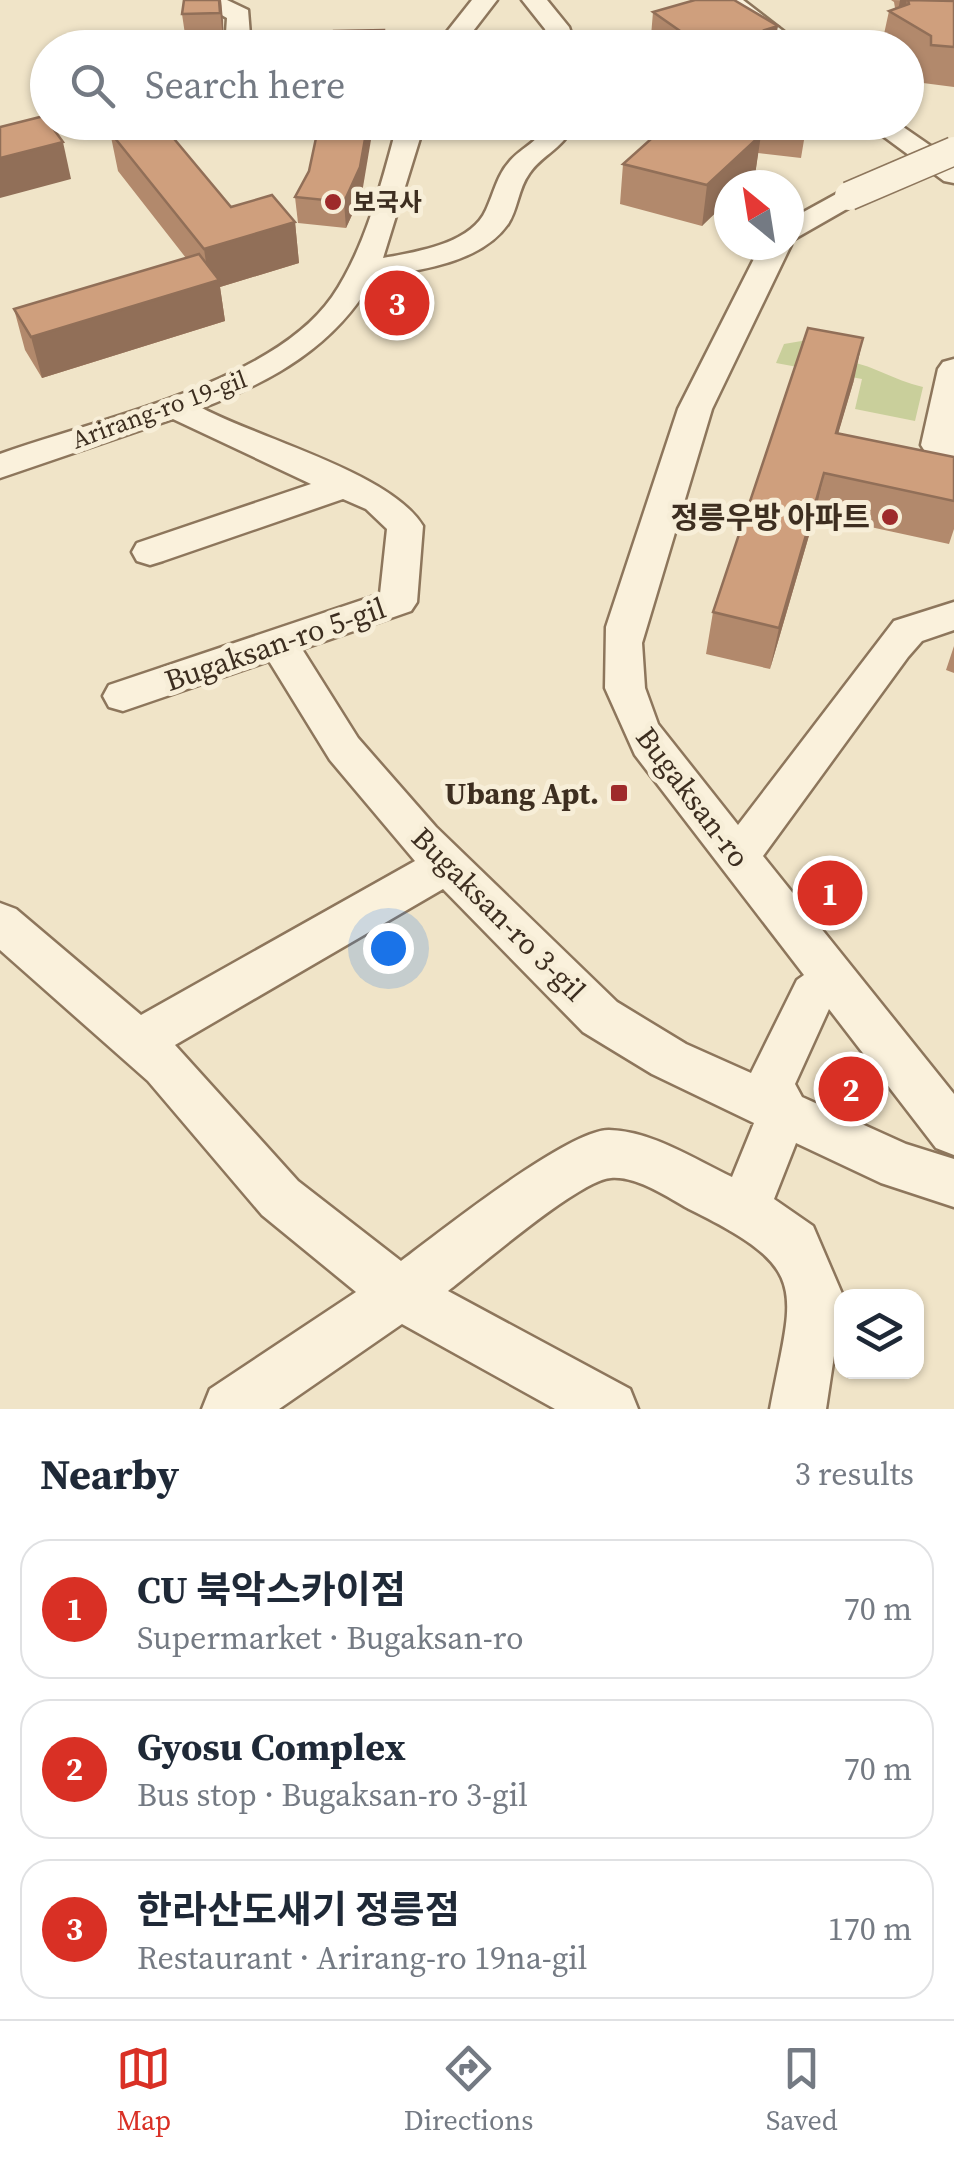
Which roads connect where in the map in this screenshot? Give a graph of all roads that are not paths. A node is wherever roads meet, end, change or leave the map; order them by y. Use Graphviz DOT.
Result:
graph roads {
  1 [pos="207,0"];
  2 [pos="485,0"];
  3 [pos="534,0"];
  4 [pos="727,0"];
  5 [pos="238,30"];
  6 [pos="461,30"];
  7 [pos="558,30"];
  8 [pos="768,30"];
  9 [pos="407,140"];
  10 [pos="552,140"];
  11 [pos="904,140"];
  12 [pos="954,151"];
  13 [pos="954,174"];
  14 [pos="804,224"];
  15 [pos="769,260"];
  16 [pos="358,272"];
  17 [pos="954,369"];
  18 [pos="174,405"];
  19 [pos="0,467"];
  20 [pos="954,470"];
  21 [pos="343,486"];
  22 [pos="150,552"];
  23 [pos="954,616"];
  24 [pos="279,644"];
  25 [pos="123,696"];
  26 [pos="738,857"];
  27 [pos="448,864"];
  28 [pos="0,922"];
  29 [pos="834,980"];
  30 [pos="137,1042"];
  31 [pos="784,1111"];
  32 [pos="954,1132"];
  33 [pos="954,1184"];
  34 [pos="744,1209"];
  35 [pos="400,1294"];
  36 [pos="230,1409"];
  37 [pos="610,1409"];
  38 [pos="798,1409"];
  1 -- 5 [label="street"];
  2 -- 6 [label="street"];
  3 -- 7 [label="street"];
  4 -- 8 [label="street"];
  9 -- 16 [label="street, Arirang-ro 19-gil"];
  10 -- 16 [label="street"];
  11 -- 13 [label="street"];
  12 -- 14 [label="street, bridge"];
  15 -- 26 [label="street, Bugaksan-ro"];
  16 -- 18 [label="street, Arirang-ro 19-gil"];
  17 -- 20 [label="street"];
  18 -- 19 [label="street, Arirang-ro 19-gil"];
  18 -- 21 [label="street, Bugaksan-ro 5-gil"];
  21 -- 22 [label="street"];
  21 -- 24 [label="street, Bugaksan-ro 5-gil"];
  23 -- 26 [label="street"];
  24 -- 25 [label="street, Bugaksan-ro 5-gil"];
  24 -- 27 [label="street, Bugaksan-ro 3-gil"];
  26 -- 29 [label="street, Bugaksan-ro"];
  27 -- 30 [label="street"];
  27 -- 31 [label="street, Bugaksan-ro 3-gil"];
  28 -- 30 [label="street"];
  29 -- 31 [label="street"];
  29 -- 32 [label="street, Bugaksan-ro"];
  30 -- 35 [label="street"];
  31 -- 33 [label="street, Bugaksan-ro 3-gil"];
  31 -- 34 [label="street"];
  34 -- 35 [label="street"];
  34 -- 38 [label="street"];
  35 -- 36 [label="street"];
  35 -- 37 [label="street"];
}
